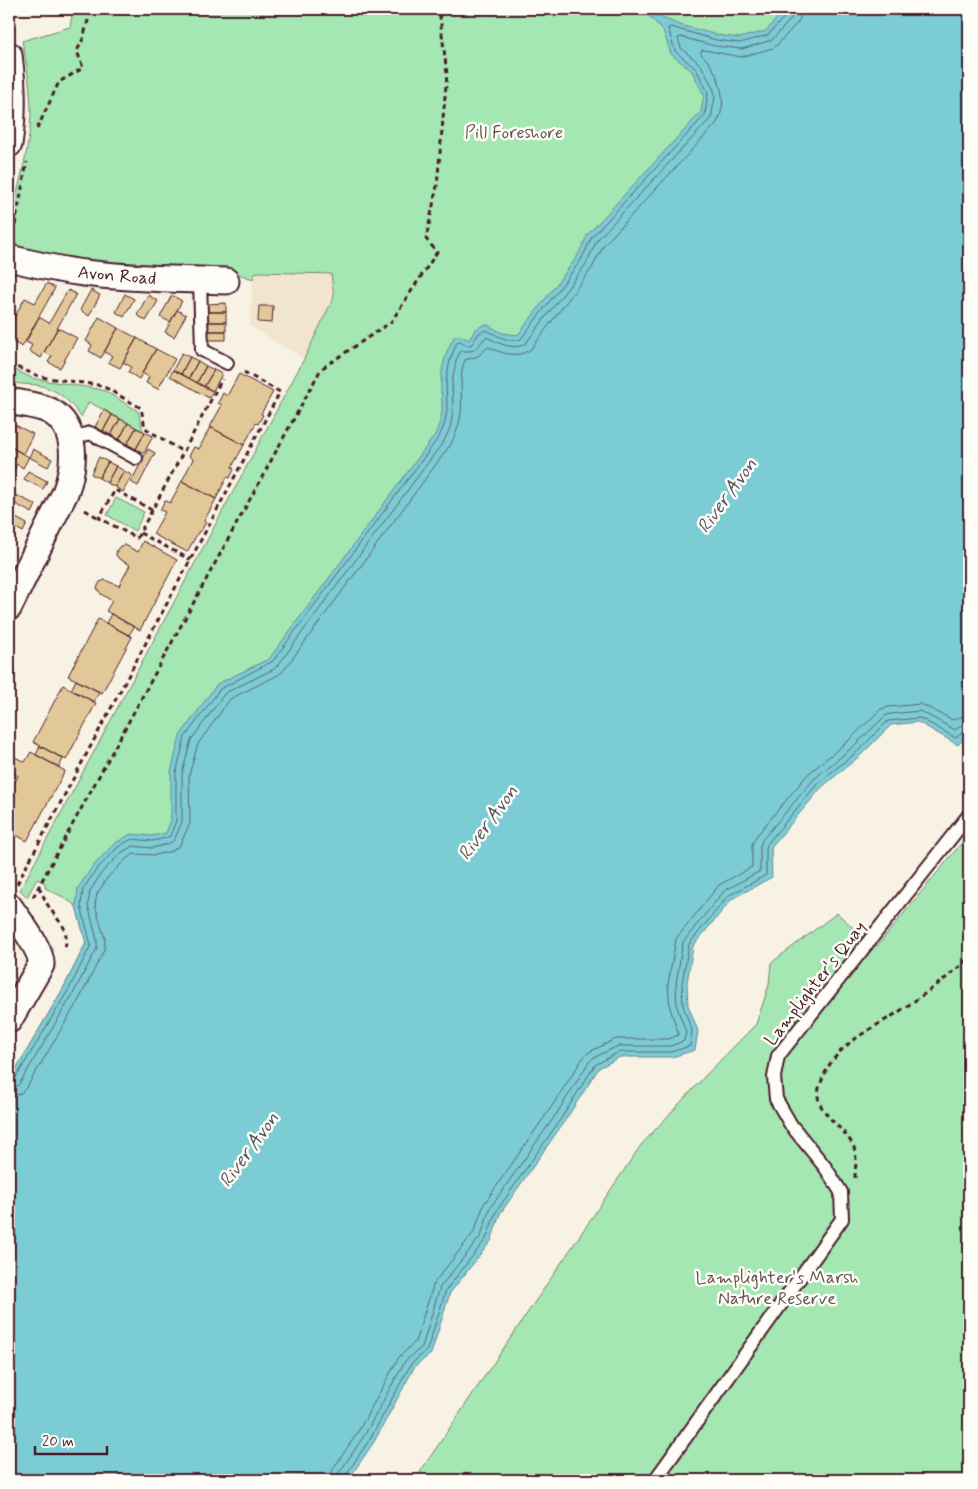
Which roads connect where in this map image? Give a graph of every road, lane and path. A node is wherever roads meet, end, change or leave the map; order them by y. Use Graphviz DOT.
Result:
graph roads {
  1 [pos="91,9"];
  2 [pos="439,9"];
  3 [pos="9,55"];
  4 [pos="36,135"];
  5 [pos="18,151"];
  6 [pos="9,232"];
  7 [pos="9,258"];
  8 [pos="200,280"];
  9 [pos="226,280"];
  10 [pos="9,364"];
  11 [pos="230,368"];
  12 [pos="9,401"];
  13 [pos="71,439"];
  14 [pos="183,452"];
  15 [pos="136,458"];
  16 [pos="152,510"];
  17 [pos="140,533"];
  18 [pos="191,560"];
  19 [pos="9,607"];
  20 [pos="969,815"];
  21 [pos="39,887"];
  22 [pos="11,899"];
  23 [pos="969,958"];
  24 [pos="9,1020"];
  25 [pos="854,1184"];
  26 [pos="655,1480"];
  1 -- 4 [label="path"];
  2 -- 21 [label="path"];
  3 -- 5 [label="street"];
  5 -- 6 [label="path"];
  7 -- 8 [label="street, Avon Road"];
  8 -- 9 [label="street, Avon Road"];
  8 -- 11 [label="lane"];
  10 -- 14 [label="path"];
  11 -- 14 [label="path"];
  11 -- 18 [label="path"];
  12 -- 13 [label="street"];
  13 -- 15 [label="lane"];
  13 -- 19 [label="street"];
  14 -- 16 [label="path"];
  16 -- 17 [label="path"];
  16 -- 17 [label="path"];
  17 -- 18 [label="path"];
  18 -- 22 [label="path"];
  20 -- 26 [label="lane, Lamplighter's Quay"];
  22 -- 24 [label="street"];
  23 -- 25 [label="path"];
}
